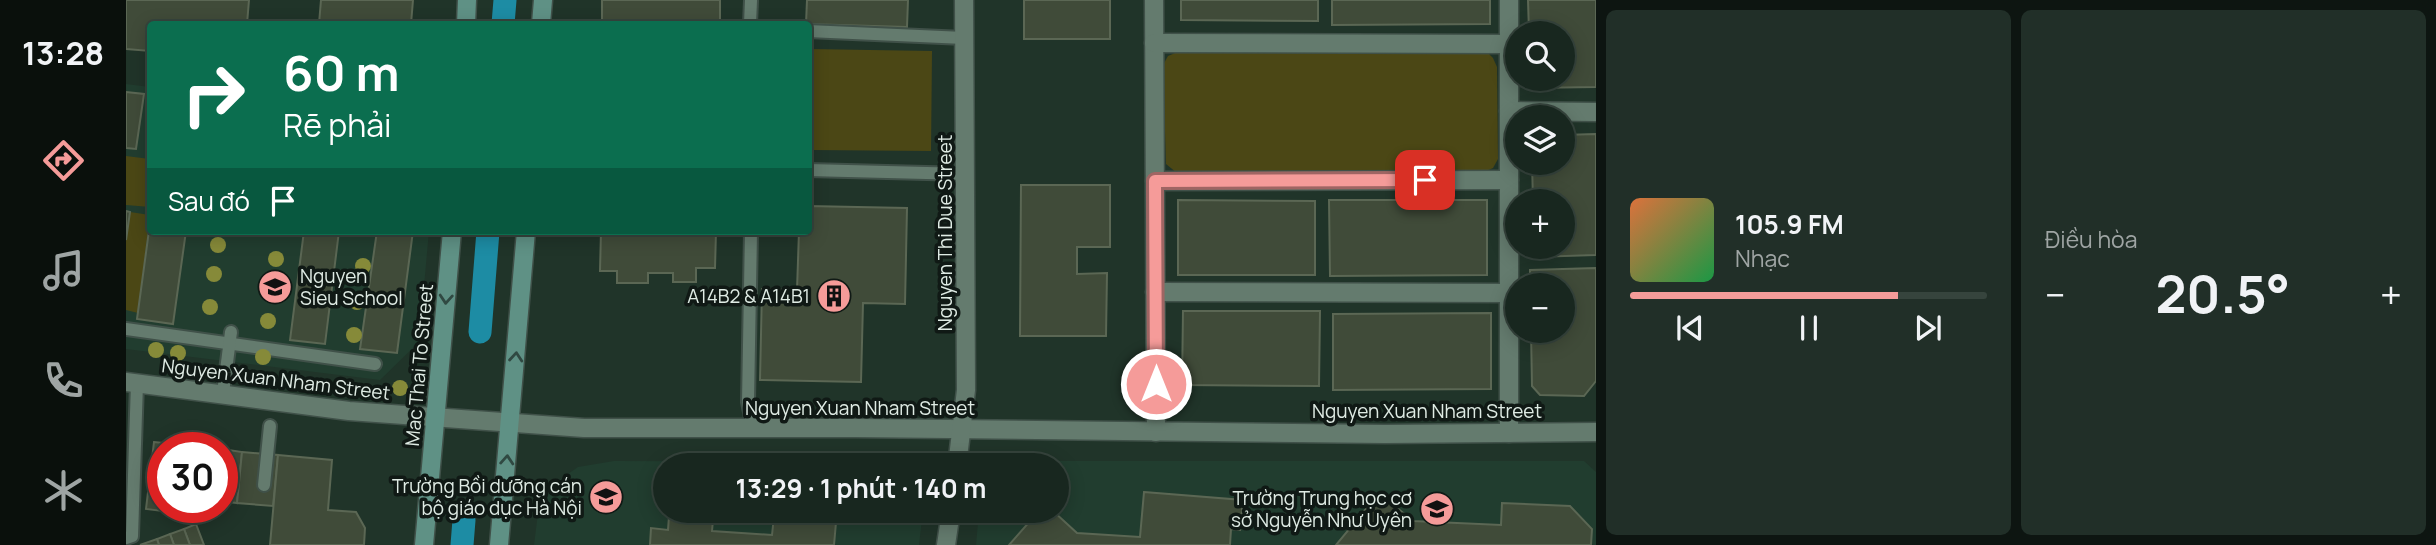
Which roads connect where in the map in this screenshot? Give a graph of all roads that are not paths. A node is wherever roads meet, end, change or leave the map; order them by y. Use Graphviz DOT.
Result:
graph roads {
  1 [pos="467,0"];
  2 [pos="543,0"];
  3 [pos="751,0"];
  4 [pos="964,0"];
  5 [pos="1154,0"];
  6 [pos="1509,0"];
  7 [pos="466,21"];
  8 [pos="541,21"];
  9 [pos="750,21"];
  10 [pos="1509,21"];
  11 [pos="812,32"];
  12 [pos="964,38"];
  13 [pos="1154,43"];
  14 [pos="1505,44"];
  15 [pos="1575,112"];
  16 [pos="1596,112"];
  17 [pos="812,170"];
  18 [pos="966,174"];
  19 [pos="1509,175"];
  20 [pos="1509,180"];
  21 [pos="1155,181"];
  22 [pos="452,235"];
  23 [pos="526,235"];
  24 [pos="751,235"];
  25 [pos="1509,273"];
  26 [pos="1156,292"];
  27 [pos="1505,293"];
  28 [pos="126,329"];
  29 [pos="230,338"];
  30 [pos="1509,343"];
  31 [pos="374,364"];
  32 [pos="131,382"];
  33 [pos="223,393"];
  34 [pos="437,419"];
  35 [pos="510,425"];
  36 [pos="270,426"];
  37 [pos="752,428"];
  38 [pos="961,430"];
  39 [pos="1156,432"];
  40 [pos="1596,432"];
  41 [pos="1509,433"];
  42 [pos="958,453"];
  43 [pos="264,485"];
  44 [pos="949,523"];
  45 [pos="126,538"];
  46 [pos="424,545"];
  47 [pos="499,545"];
  48 [pos="946,545"];
  1 -- 7 [label="street"];
  2 -- 8 [label="street"];
  3 -- 9 [label="lane"];
  4 -- 12 [label="street, Nguyen Thi Due Street"];
  5 -- 13 [label="street"];
  6 -- 10 [label="street"];
  11 -- 12 [label="lane"];
  12 -- 18 [label="street, Nguyen Thi Due Street"];
  13 -- 14 [label="street"];
  13 -- 21 [label="street"];
  15 -- 16 [label="street"];
  17 -- 18 [label="lane"];
  18 -- 38 [label="street, Nguyen Thi Due Street"];
  19 -- 20 [label="street"];
  20 -- 21 [label="street"];
  20 -- 25 [label="street"];
  21 -- 26 [label="street"];
  22 -- 34 [label="street, Mac Thai To Street, one-way"];
  35 -- 23 [label="street, one-way"];
  24 -- 37 [label="lane"];
  26 -- 27 [label="street"];
  26 -- 39 [label="street"];
  28 -- 29 [label="lane"];
  29 -- 31 [label="lane"];
  29 -- 33 [label="lane"];
  30 -- 41 [label="street"];
  32 -- 33 [label="street, Nguyen Xuan Nham Street"];
  32 -- 45 [label="lane"];
  33 -- 34 [label="street, Nguyen Xuan Nham Street"];
  34 -- 35 [label="street, Nguyen Xuan Nham Street"];
  34 -- 46 [label="street, Mac Thai To Street"];
  35 -- 37 [label="street, Nguyen Xuan Nham Street"];
  47 -- 35 [label="street, one-way"];
  36 -- 43 [label="lane"];
  37 -- 38 [label="street, Nguyen Xuan Nham Street"];
  38 -- 39 [label="street, Nguyen Xuan Nham Street"];
  38 -- 42 [label="street, Nguyen Thi Due Street"];
  39 -- 41 [label="street, Nguyen Xuan Nham Street"];
  40 -- 41 [label="street, Nguyen Xuan Nham Street"];
  44 -- 48 [label="street"];
}
